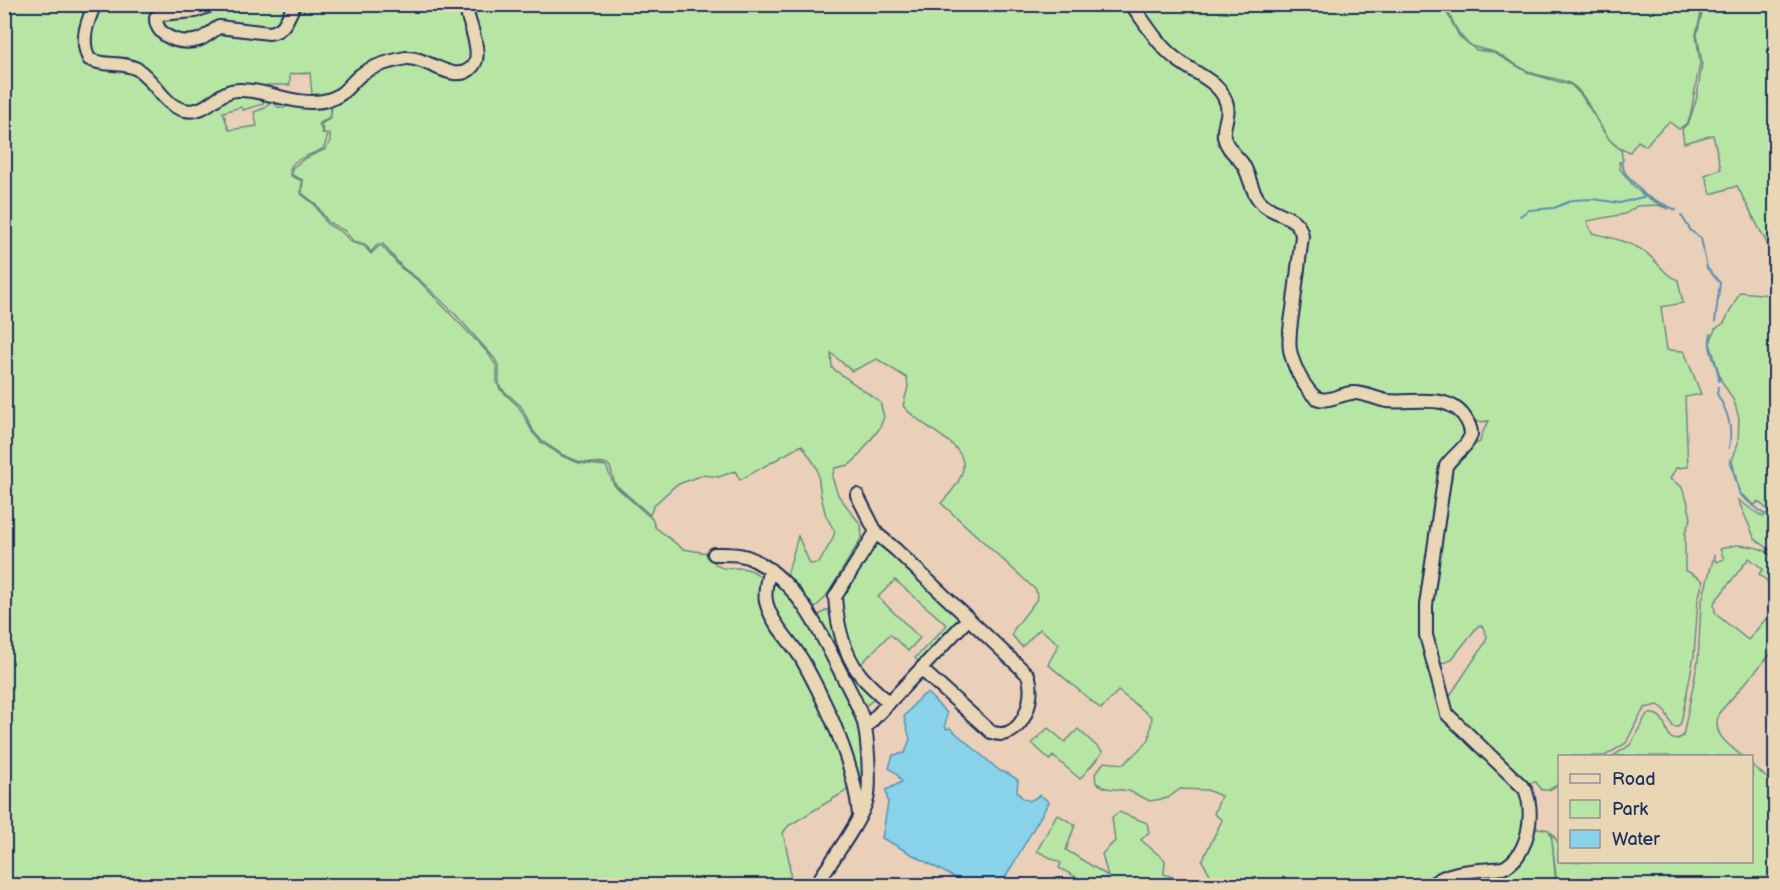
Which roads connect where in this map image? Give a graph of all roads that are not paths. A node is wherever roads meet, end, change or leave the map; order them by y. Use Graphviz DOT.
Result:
graph roads {
  1 [pos="95,4"];
  2 [pos="214,4"];
  3 [pos="295,4"];
  4 [pos="465,4"];
  5 [pos="1131,4"];
  6 [pos="857,495"];
  7 [pos="876,532"];
  8 [pos="714,554"];
  9 [pos="770,569"];
  10 [pos="968,619"];
  11 [pos="921,669"];
  12 [pos="889,703"];
  13 [pos="865,728"];
  14 [pos="859,816"];
  15 [pos="815,885"];
  16 [pos="1430,885"];
  1 -- 4 [label="street"];
  2 -- 3 [label="street"];
  5 -- 16 [label="street"];
  6 -- 7 [label="street"];
  7 -- 10 [label="street"];
  7 -- 12 [label="street"];
  8 -- 9 [label="street"];
  9 -- 13 [label="street"];
  9 -- 14 [label="street"];
  10 -- 11 [label="street"];
  10 -- 11 [label="street"];
  11 -- 12 [label="street"];
  12 -- 13 [label="street"];
  13 -- 14 [label="street"];
  14 -- 15 [label="street"];
}
